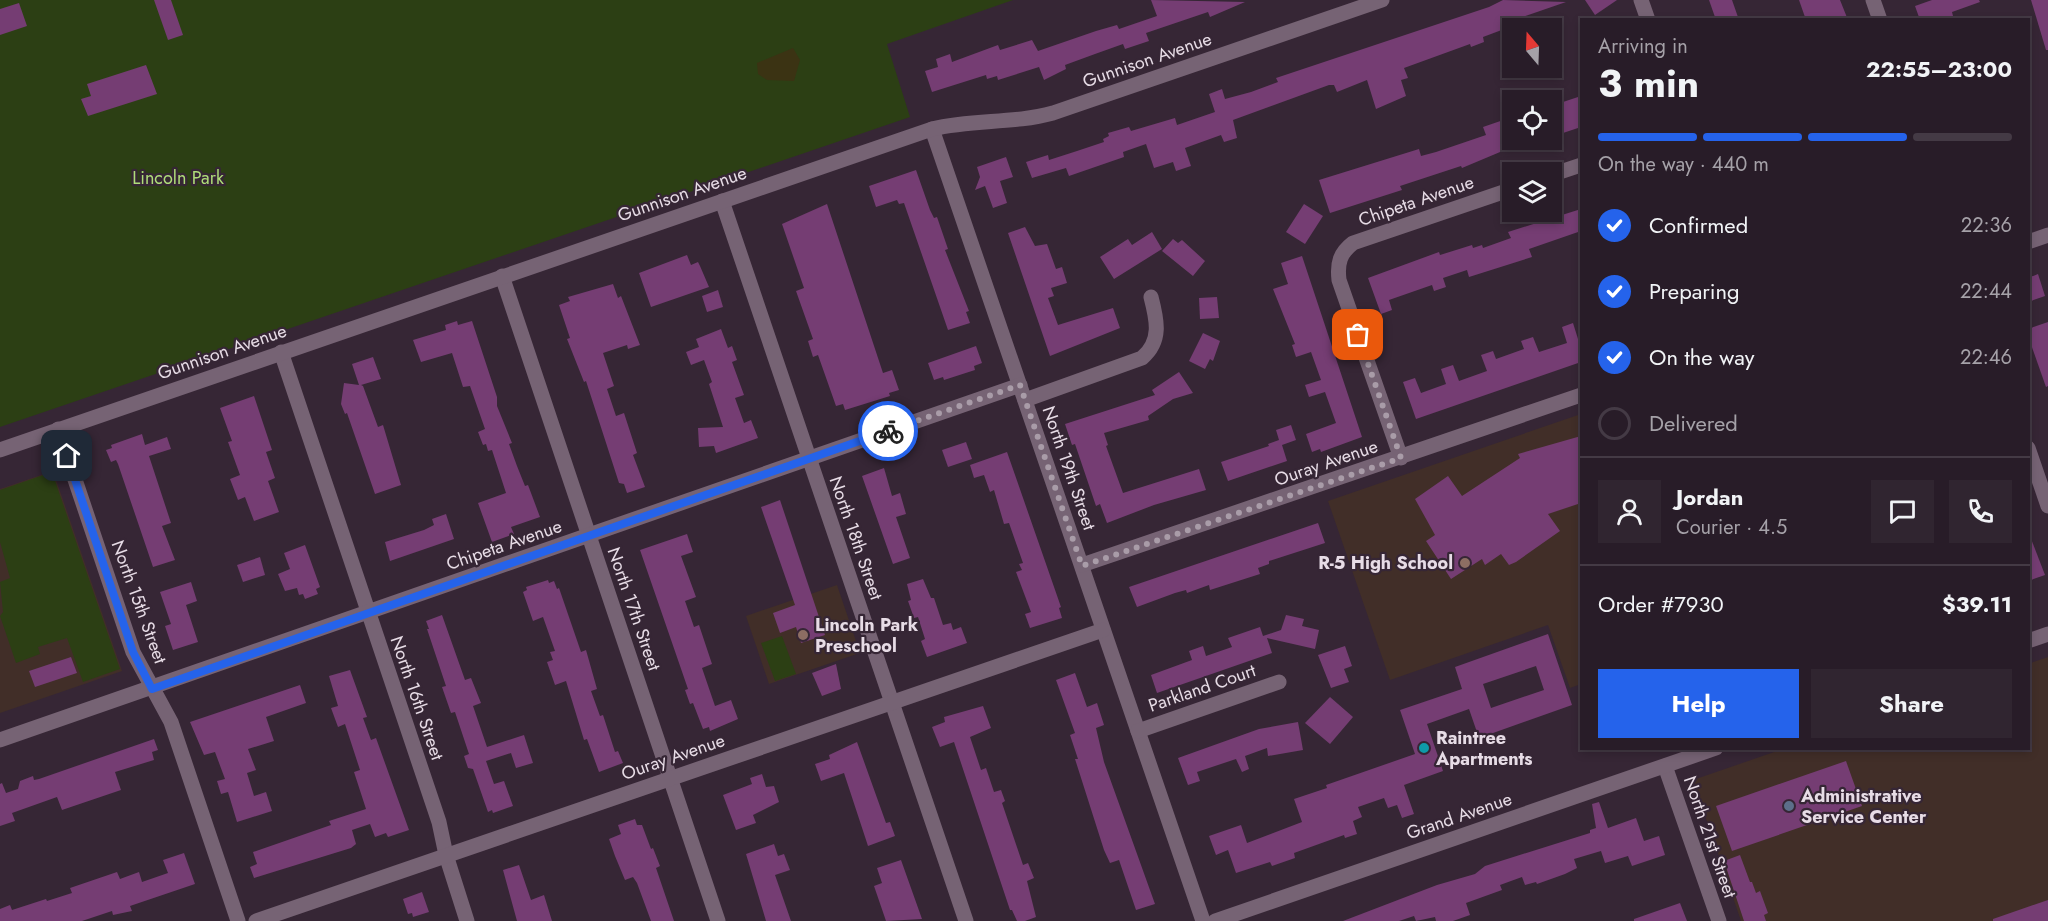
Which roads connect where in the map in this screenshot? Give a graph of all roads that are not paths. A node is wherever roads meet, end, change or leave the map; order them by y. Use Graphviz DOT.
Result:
graph roads {
  1 [pos="1382,0"];
  2 [pos="1641,0"];
  3 [pos="1873,0"];
  4 [pos="1647,18"];
  5 [pos="1879,18"];
  6 [pos="932,129"];
  7 [pos="1580,165"];
  8 [pos="1562,171"];
  9 [pos="1502,192"];
  10 [pos="722,201"];
  11 [pos="2048,235"];
  12 [pos="2030,241"];
  13 [pos="502,276"];
  14 [pos="1151,297"];
  15 [pos="281,352"];
  16 [pos="1022,392"];
  17 [pos="1580,395"];
  18 [pos="58,429"];
  19 [pos="0,450"];
  20 [pos="2030,454"];
  21 [pos="1401,458"];
  22 [pos="809,460"];
  23 [pos="2048,506"];
  24 [pos="589,537"];
  25 [pos="1082,566"];
  26 [pos="367,613"];
  27 [pos="1103,630"];
  28 [pos="2048,634"];
  29 [pos="2030,640"];
  30 [pos="1279,682"];
  31 [pos="152,689"];
  32 [pos="892,702"];
  33 [pos="1138,731"];
  34 [pos="0,740"];
  35 [pos="1710,750"];
  36 [pos="1665,766"];
  37 [pos="670,778"];
  38 [pos="446,855"];
  39 [pos="1226,919"];
  40 [pos="238,921"];
  41 [pos="256,921"];
  42 [pos="467,921"];
  43 [pos="718,921"];
  44 [pos="966,921"];
  45 [pos="1203,921"];
  46 [pos="1719,921"];
  1 -- 6 [label="street, Gunnison Avenue"];
  2 -- 4 [label="street"];
  3 -- 5 [label="street"];
  6 -- 10 [label="street, Gunnison Avenue"];
  6 -- 16 [label="street, North 19th Street"];
  7 -- 8 [label="street"];
  9 -- 21 [label="street, Chipeta Avenue"];
  10 -- 13 [label="street, Gunnison Avenue"];
  10 -- 22 [label="street, North 18th Street"];
  11 -- 12 [label="street"];
  13 -- 15 [label="street, Gunnison Avenue"];
  13 -- 24 [label="street, North 17th Street"];
  14 -- 16 [label="street, Chipeta Avenue"];
  15 -- 18 [label="street, Gunnison Avenue"];
  15 -- 26 [label="street, North 16th Street"];
  16 -- 22 [label="street, Chipeta Avenue"];
  16 -- 25 [label="street, North 19th Street"];
  17 -- 21 [label="street, Ouray Avenue"];
  18 -- 19 [label="street, Gunnison Avenue"];
  18 -- 31 [label="street, North 15th Street"];
  20 -- 23 [label="street"];
  21 -- 25 [label="street, Ouray Avenue"];
  22 -- 24 [label="street, Chipeta Avenue"];
  22 -- 32 [label="street, North 18th Street"];
  24 -- 26 [label="street, Chipeta Avenue"];
  24 -- 37 [label="street, North 17th Street"];
  25 -- 27 [label="street, North 19th Street"];
  26 -- 31 [label="street, Chipeta Avenue"];
  26 -- 38 [label="street, North 16th Street"];
  27 -- 32 [label="street, Ouray Avenue"];
  27 -- 33 [label="street, North 19th Street"];
  28 -- 29 [label="street"];
  30 -- 33 [label="street, Parkland Court"];
  31 -- 34 [label="street, Chipeta Avenue"];
  31 -- 40 [label="street, North 15th Street"];
  32 -- 37 [label="street, Ouray Avenue"];
  32 -- 44 [label="street, North 18th Street"];
  33 -- 45 [label="street, North 19th Street"];
  35 -- 36 [label="street, Grand Avenue"];
  36 -- 39 [label="street, Grand Avenue"];
  36 -- 46 [label="street, North 21st Street"];
  37 -- 38 [label="street, Ouray Avenue"];
  37 -- 43 [label="street, North 17th Street"];
  38 -- 41 [label="street, Ouray Avenue"];
  38 -- 42 [label="street, North 16th Street"];
}
